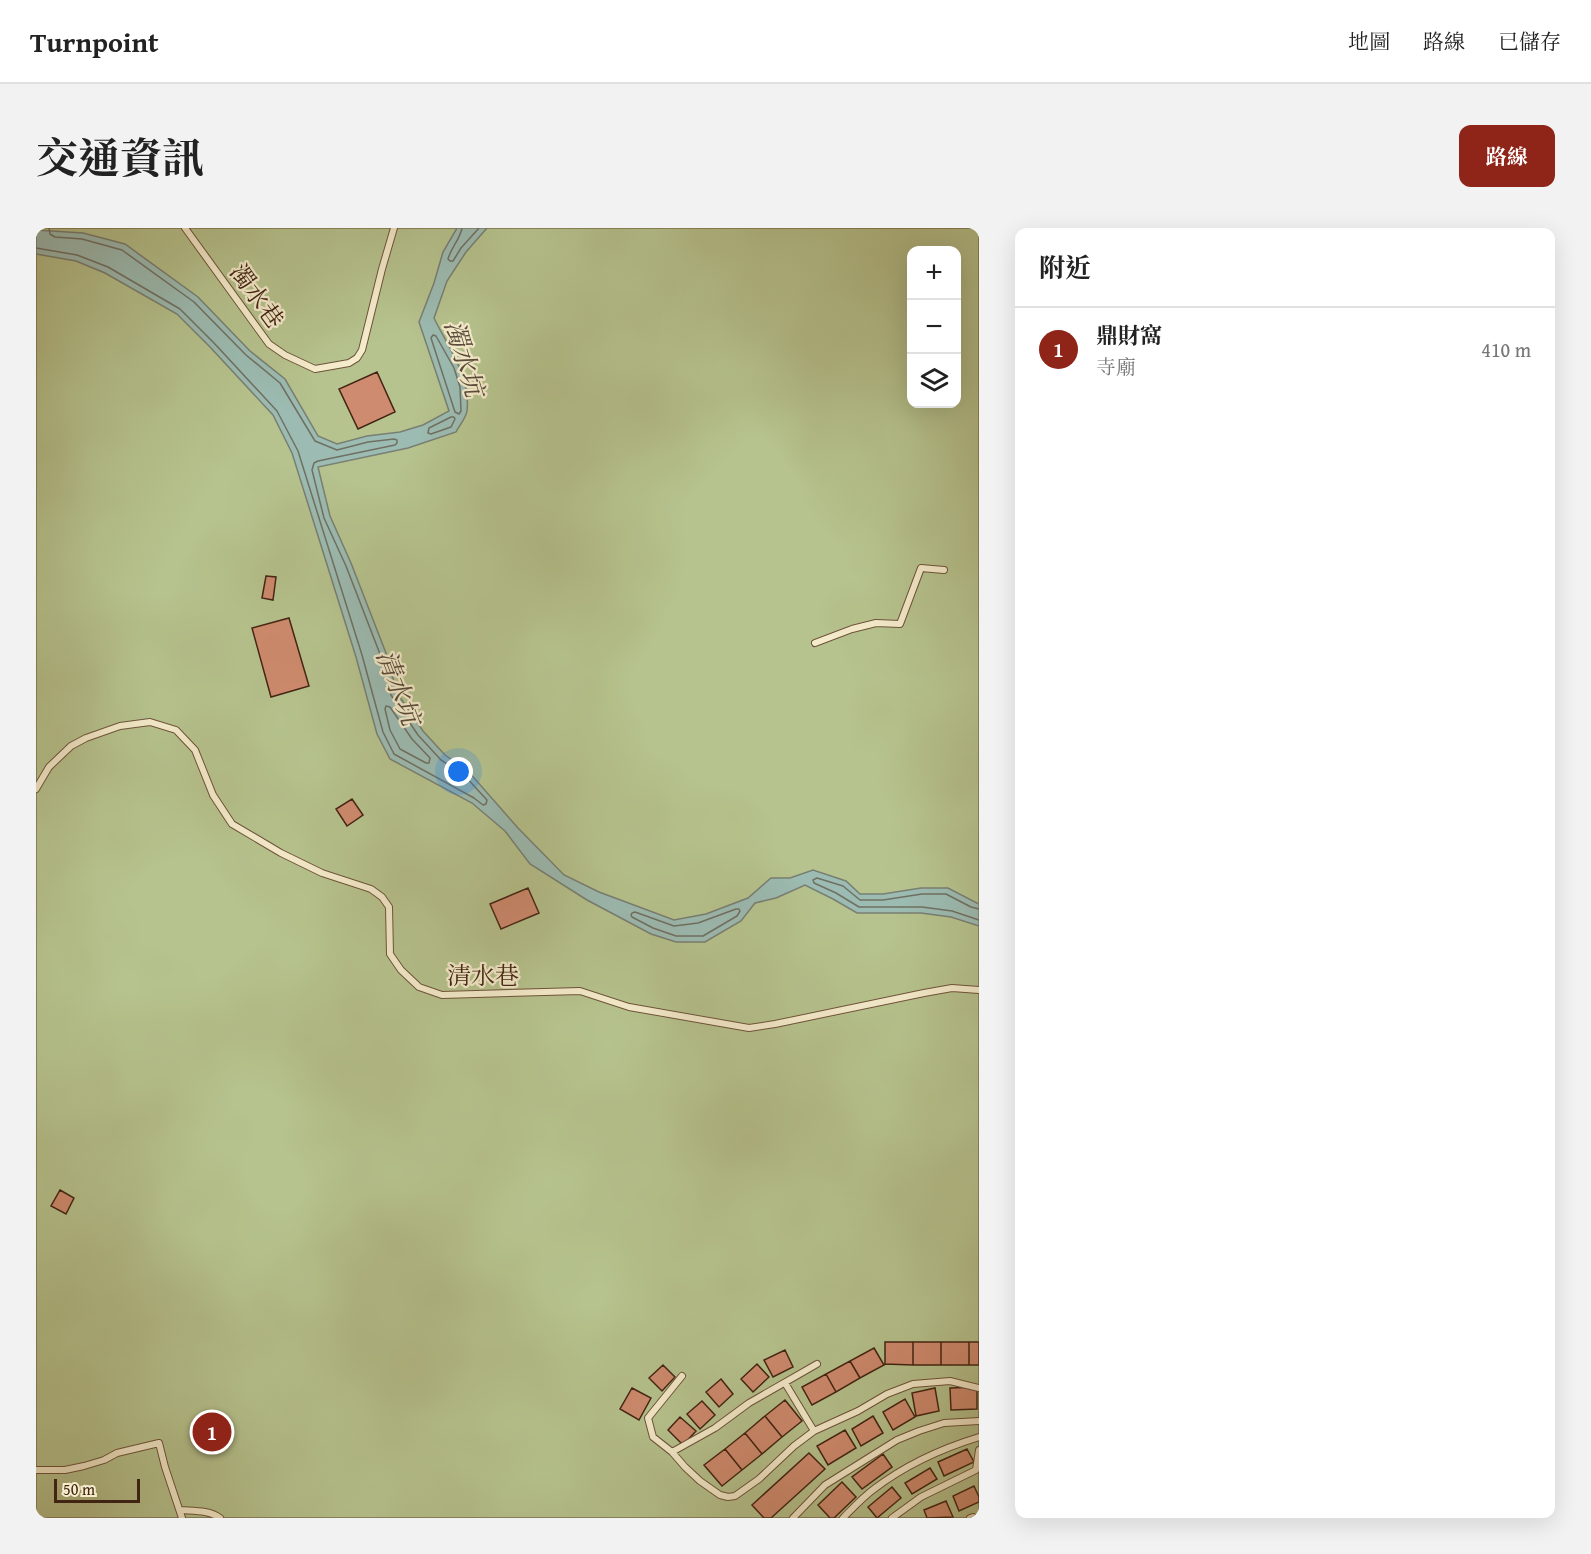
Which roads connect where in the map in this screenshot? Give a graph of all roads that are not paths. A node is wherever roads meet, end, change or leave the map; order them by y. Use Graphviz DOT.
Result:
graph roads {
  1 [pos="184,228"];
  2 [pos="394,228"];
  3 [pos="944,570"];
  4 [pos="815,644"];
  5 [pos="36,789"];
  6 [pos="979,990"];
  7 [pos="818,1364"];
  8 [pos="682,1376"];
  9 [pos="785,1383"];
  10 [pos="979,1388"];
  11 [pos="979,1421"];
  12 [pos="814,1431"];
  13 [pos="979,1437"];
  14 [pos="979,1450"];
  15 [pos="672,1452"];
  16 [pos="36,1470"];
  17 [pos="180,1510"];
  18 [pos="182,1518"];
  19 [pos="220,1518"];
  20 [pos="793,1518"];
  21 [pos="843,1518"];
  22 [pos="892,1518"];
  1 -- 2 [label="lane, 濁水巷"];
  3 -- 4 [label="lane"];
  5 -- 6 [label="lane, 清水巷"];
  7 -- 9 [label="lane"];
  8 -- 15 [label="lane"];
  9 -- 12 [label="lane"];
  9 -- 15 [label="lane"];
  10 -- 12 [label="lane"];
  11 -- 20 [label="lane"];
  12 -- 15 [label="lane"];
  13 -- 21 [label="lane"];
  14 -- 22 [label="lane"];
  16 -- 17 [label="lane"];
  17 -- 18 [label="lane"];
  17 -- 19 [label="lane"];
}
